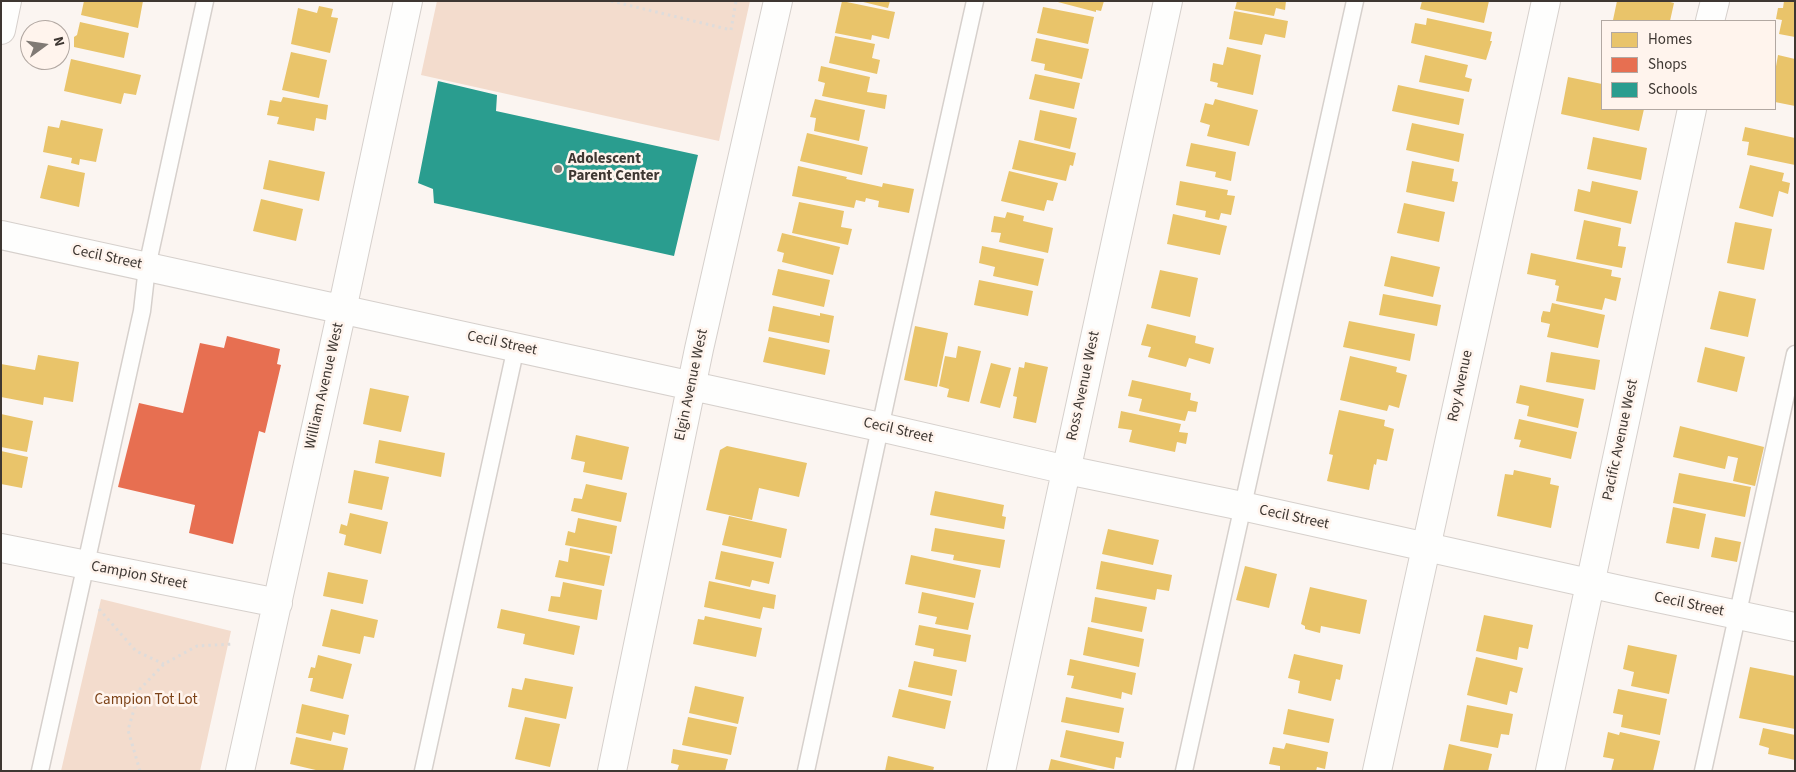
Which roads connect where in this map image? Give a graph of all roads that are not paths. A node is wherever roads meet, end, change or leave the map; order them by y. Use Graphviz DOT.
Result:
graph roads {
  1 [pos="7,1"];
  2 [pos="205,1"];
  3 [pos="408,1"];
  4 [pos="778,1"];
  5 [pos="975,1"];
  6 [pos="1168,1"];
  7 [pos="1355,1"];
  8 [pos="1546,1"];
  9 [pos="1715,1"];
  10 [pos="1710,20"];
  11 [pos="1,30"];
  12 [pos="1692,110"];
  13 [pos="1,235"];
  14 [pos="147,267"];
  15 [pos="342,310"];
  16 [pos="516,347"];
  17 [pos="1795,354"];
  18 [pos="691,386"];
  19 [pos="880,427"];
  20 [pos="1067,470"];
  21 [pos="1242,506"];
  22 [pos="1425,546"];
  23 [pos="1,548"];
  24 [pos="85,565"];
  25 [pos="1590,584"];
  26 [pos="278,603"];
  27 [pos="1738,614"];
  28 [pos="1795,627"];
  29 [pos="40,771"];
  30 [pos="240,771"];
  31 [pos="423,771"];
  32 [pos="612,771"];
  33 [pos="806,771"];
  34 [pos="1001,771"];
  35 [pos="1184,771"];
  36 [pos="1377,771"];
  37 [pos="1550,771"];
  38 [pos="1704,771"];
  1 -- 11 [label="street"];
  2 -- 14 [label="lane"];
  3 -- 15 [label="street, William Avenue West"];
  4 -- 18 [label="street, Elgin Avenue West"];
  5 -- 19 [label="lane"];
  6 -- 20 [label="street, Ross Avenue West"];
  7 -- 21 [label="lane"];
  8 -- 22 [label="street, Roy Avenue"];
  9 -- 10 [label="street"];
  12 -- 25 [label="street, Pacific Avenue West"];
  13 -- 14 [label="street, Cecil Street"];
  14 -- 15 [label="street, Cecil Street"];
  14 -- 24 [label="lane"];
  15 -- 16 [label="street, Cecil Street"];
  15 -- 26 [label="street, William Avenue West"];
  16 -- 18 [label="street, Cecil Street"];
  16 -- 31 [label="lane"];
  17 -- 27 [label="lane"];
  18 -- 19 [label="street, Cecil Street"];
  18 -- 32 [label="street, Elgin Avenue West"];
  19 -- 20 [label="street, Cecil Street"];
  19 -- 33 [label="lane"];
  20 -- 21 [label="street, Cecil Street"];
  20 -- 34 [label="street, Ross Avenue West"];
  21 -- 22 [label="street, Cecil Street"];
  21 -- 35 [label="lane"];
  22 -- 25 [label="street, Cecil Street"];
  22 -- 36 [label="street, Roy Avenue"];
  23 -- 24 [label="street, Campion Street"];
  24 -- 26 [label="street, Campion Street"];
  24 -- 29 [label="lane"];
  25 -- 27 [label="street, Cecil Street"];
  25 -- 37 [label="street, Pacific Avenue West"];
  26 -- 30 [label="street, William Avenue West"];
  27 -- 28 [label="street, Cecil Street"];
  27 -- 38 [label="lane"];
}
